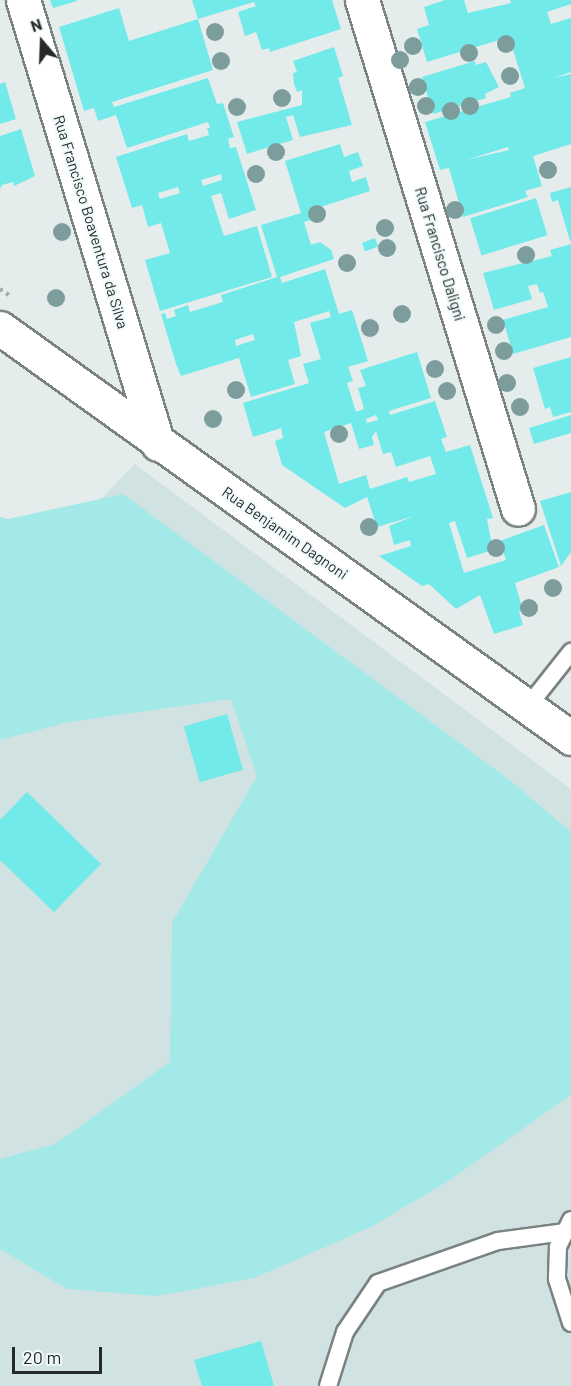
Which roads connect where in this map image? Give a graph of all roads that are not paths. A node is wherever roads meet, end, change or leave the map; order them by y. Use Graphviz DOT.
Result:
graph roads {
  1 [pos="23,0"];
  2 [pos="362,0"];
  3 [pos="0,328"];
  4 [pos="158,444"];
  5 [pos="518,509"];
  6 [pos="571,652"];
  7 [pos="529,705"];
  8 [pos="571,738"];
  9 [pos="568,1226"];
  10 [pos="571,1323"];
  11 [pos="328,1386"];
  1 -- 4 [label="street, Rua Francisco Boaventura da Silva"];
  2 -- 5 [label="street, Rua Francisco Daligni"];
  3 -- 4 [label="street, Rua Benjamim Dagnoni"];
  4 -- 7 [label="street, Rua Benjamim Dagnoni"];
  6 -- 7 [label="lane"];
  7 -- 8 [label="street, Rua Benjamim Dagnoni"];
  9 -- 10 [label="lane"];
  9 -- 11 [label="lane"];
}
